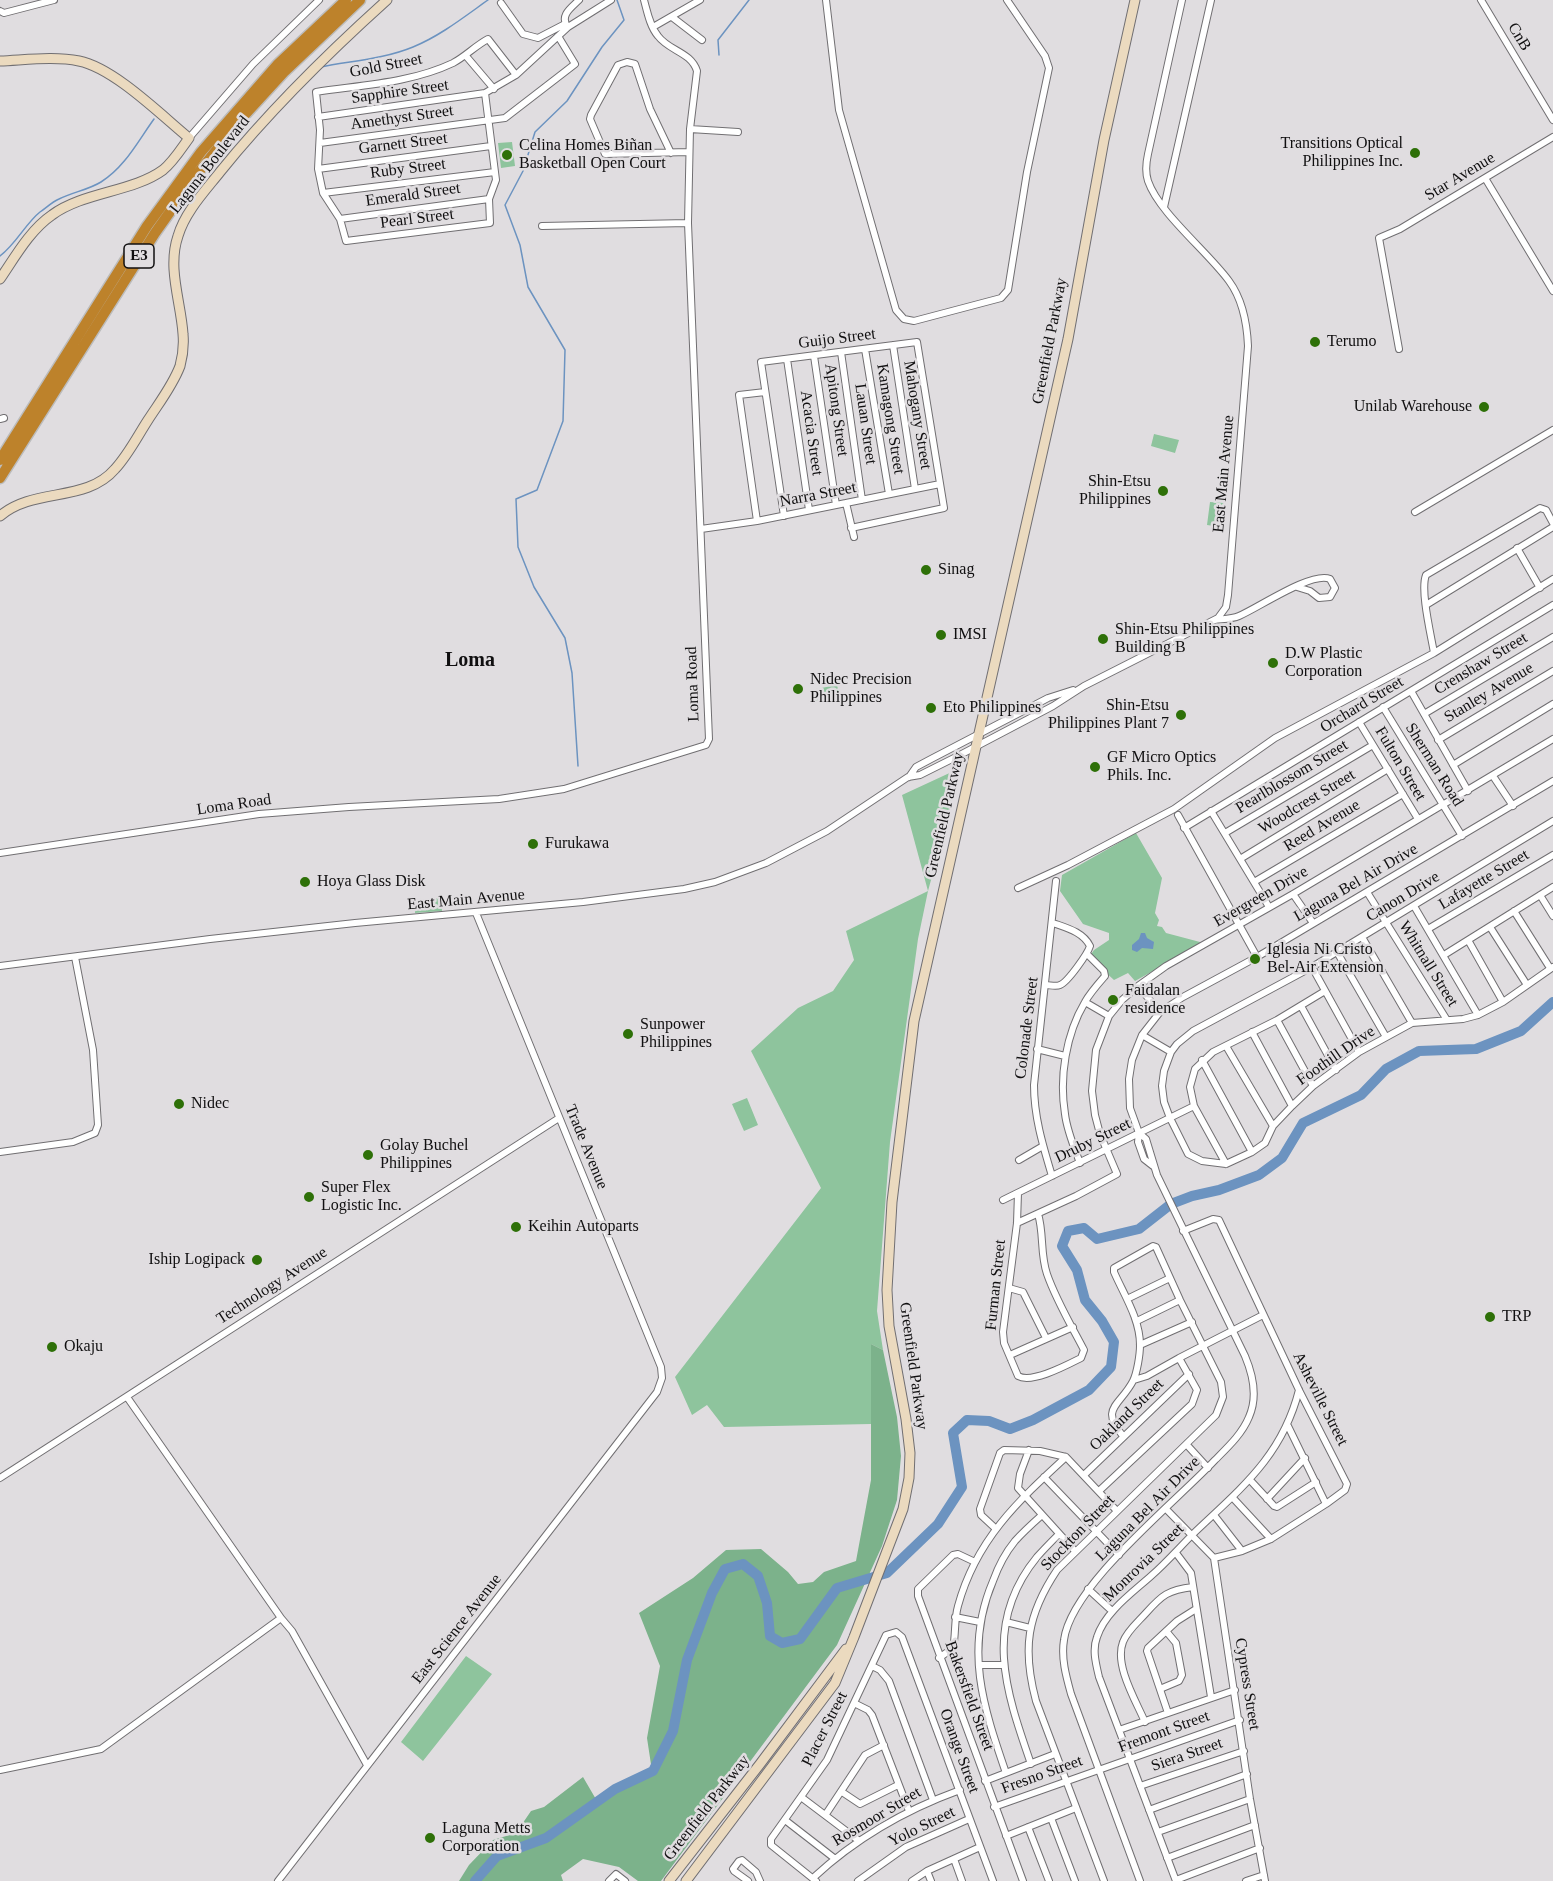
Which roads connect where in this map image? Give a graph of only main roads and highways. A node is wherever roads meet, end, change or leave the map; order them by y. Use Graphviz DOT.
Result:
graph roads {
  1 [pos="346,0"];
  2 [pos="360,0"];
  3 [pos="387,0"];
  4 [pos="1135,0"];
  5 [pos="0,61"];
  6 [pos="0,279"];
  7 [pos="0,460"];
  8 [pos="0,478"];
  9 [pos="0,516"];
  10 [pos="854,1637"];
  11 [pos="669,1881"];
  12 [pos="686,1881"];
  1 -- 7 [label="highway, E3"];
  2 -- 8 [label="highway, E3"];
  3 -- 9 [label="main road, Laguna Boulevard"];
  4 -- 10 [label="main road, Greenfield Parkway"];
  5 -- 6 [label="main road, Laguna Boulevard"];
  10 -- 11 [label="main road, Greenfield Parkway"];
  10 -- 12 [label="main road, Greenfield Parkway"];
}
